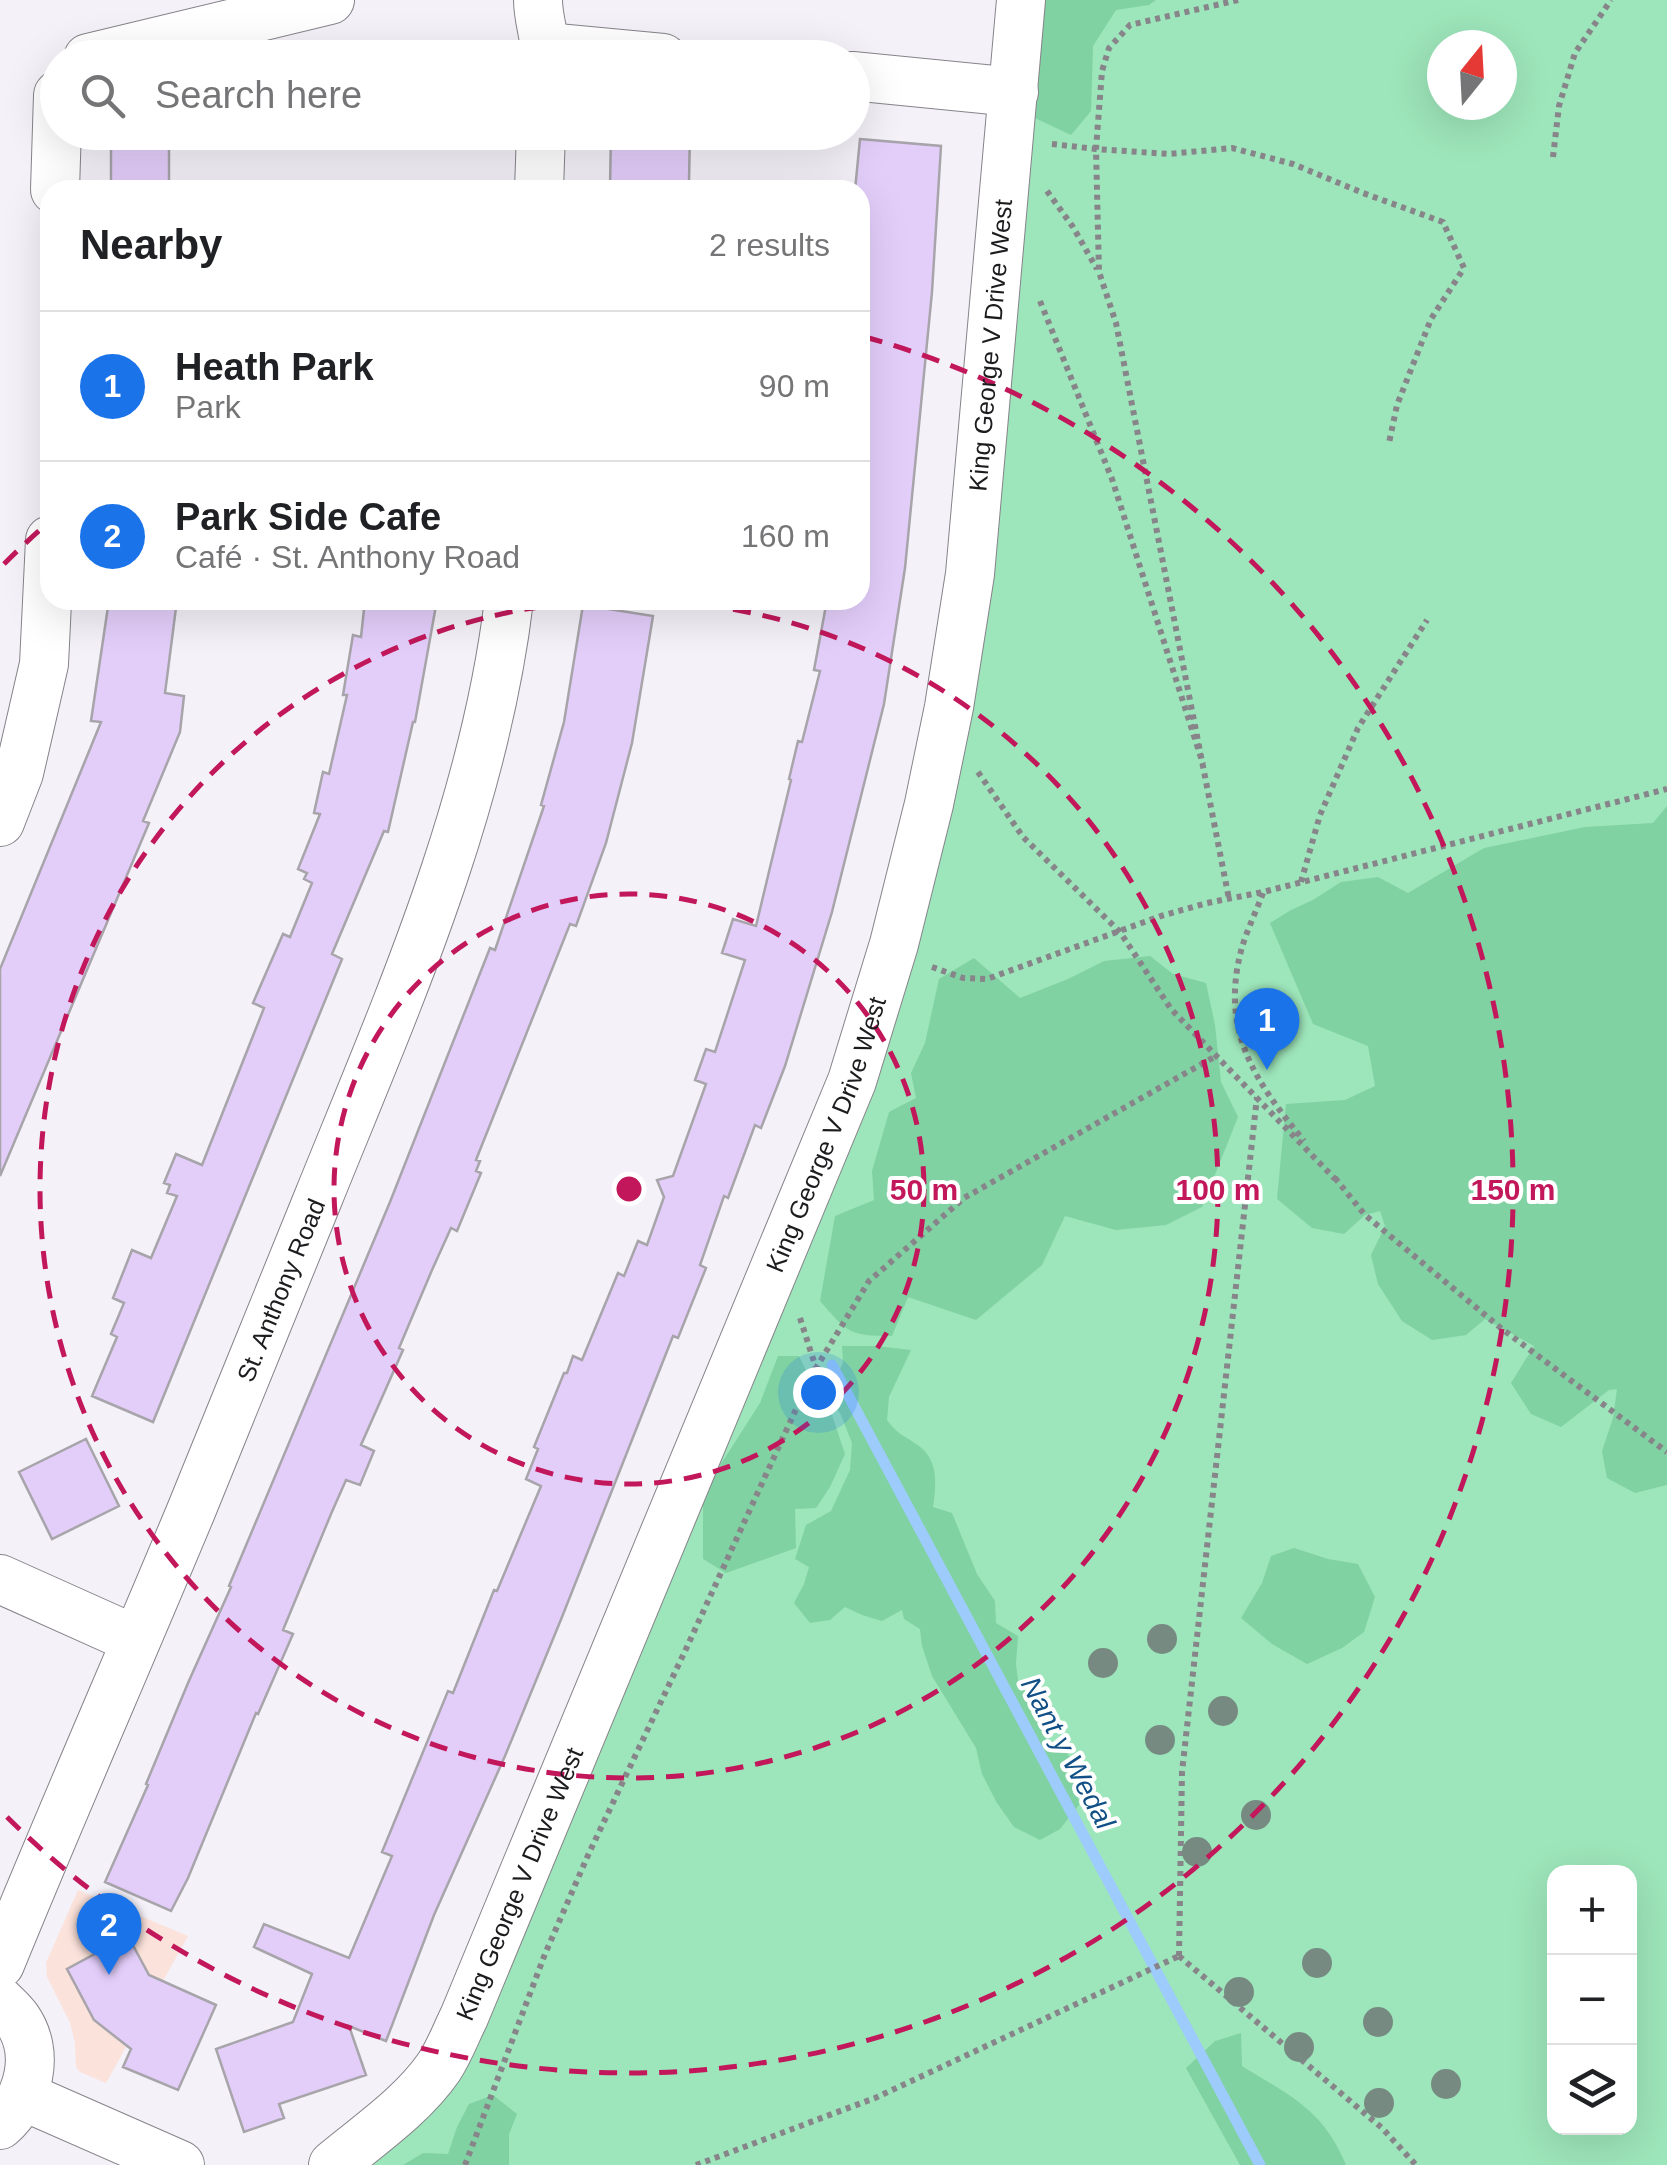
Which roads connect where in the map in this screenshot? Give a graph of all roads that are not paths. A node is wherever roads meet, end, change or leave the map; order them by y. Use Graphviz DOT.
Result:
graph roads {
  1 [pos="330,0"];
  2 [pos="538,0"];
  3 [pos="1021,0"];
  4 [pos="163,40"];
  5 [pos="544,40"];
  6 [pos="870,78"];
  7 [pos="1014,92"];
  8 [pos="56,150"];
  9 [pos="541,150"];
  10 [pos="55,180"];
  11 [pos="540,180"];
  12 [pos="47,610"];
  13 [pos="507,610"];
  14 [pos="0,822"];
  15 [pos="0,1579"];
  16 [pos="136,1640"];
  17 [pos="0,1964"];
  18 [pos="0,2001"];
  19 [pos="12,2110"];
  20 [pos="180,2165"];
  21 [pos="333,2165"];
  1 -- 4 [label="street"];
  2 -- 5 [label="street"];
  3 -- 7 [label="street, King George V Drive West"];
  6 -- 7 [label="street"];
  7 -- 21 [label="street, King George V Drive West"];
  8 -- 10 [label="street"];
  9 -- 11 [label="street"];
  12 -- 14 [label="street"];
  13 -- 16 [label="street, St. Anthony Road"];
  15 -- 16 [label="street"];
  16 -- 17 [label="street, St. Anthony Road"];
  18 -- 19 [label="street"];
  19 -- 20 [label="street"];
}
